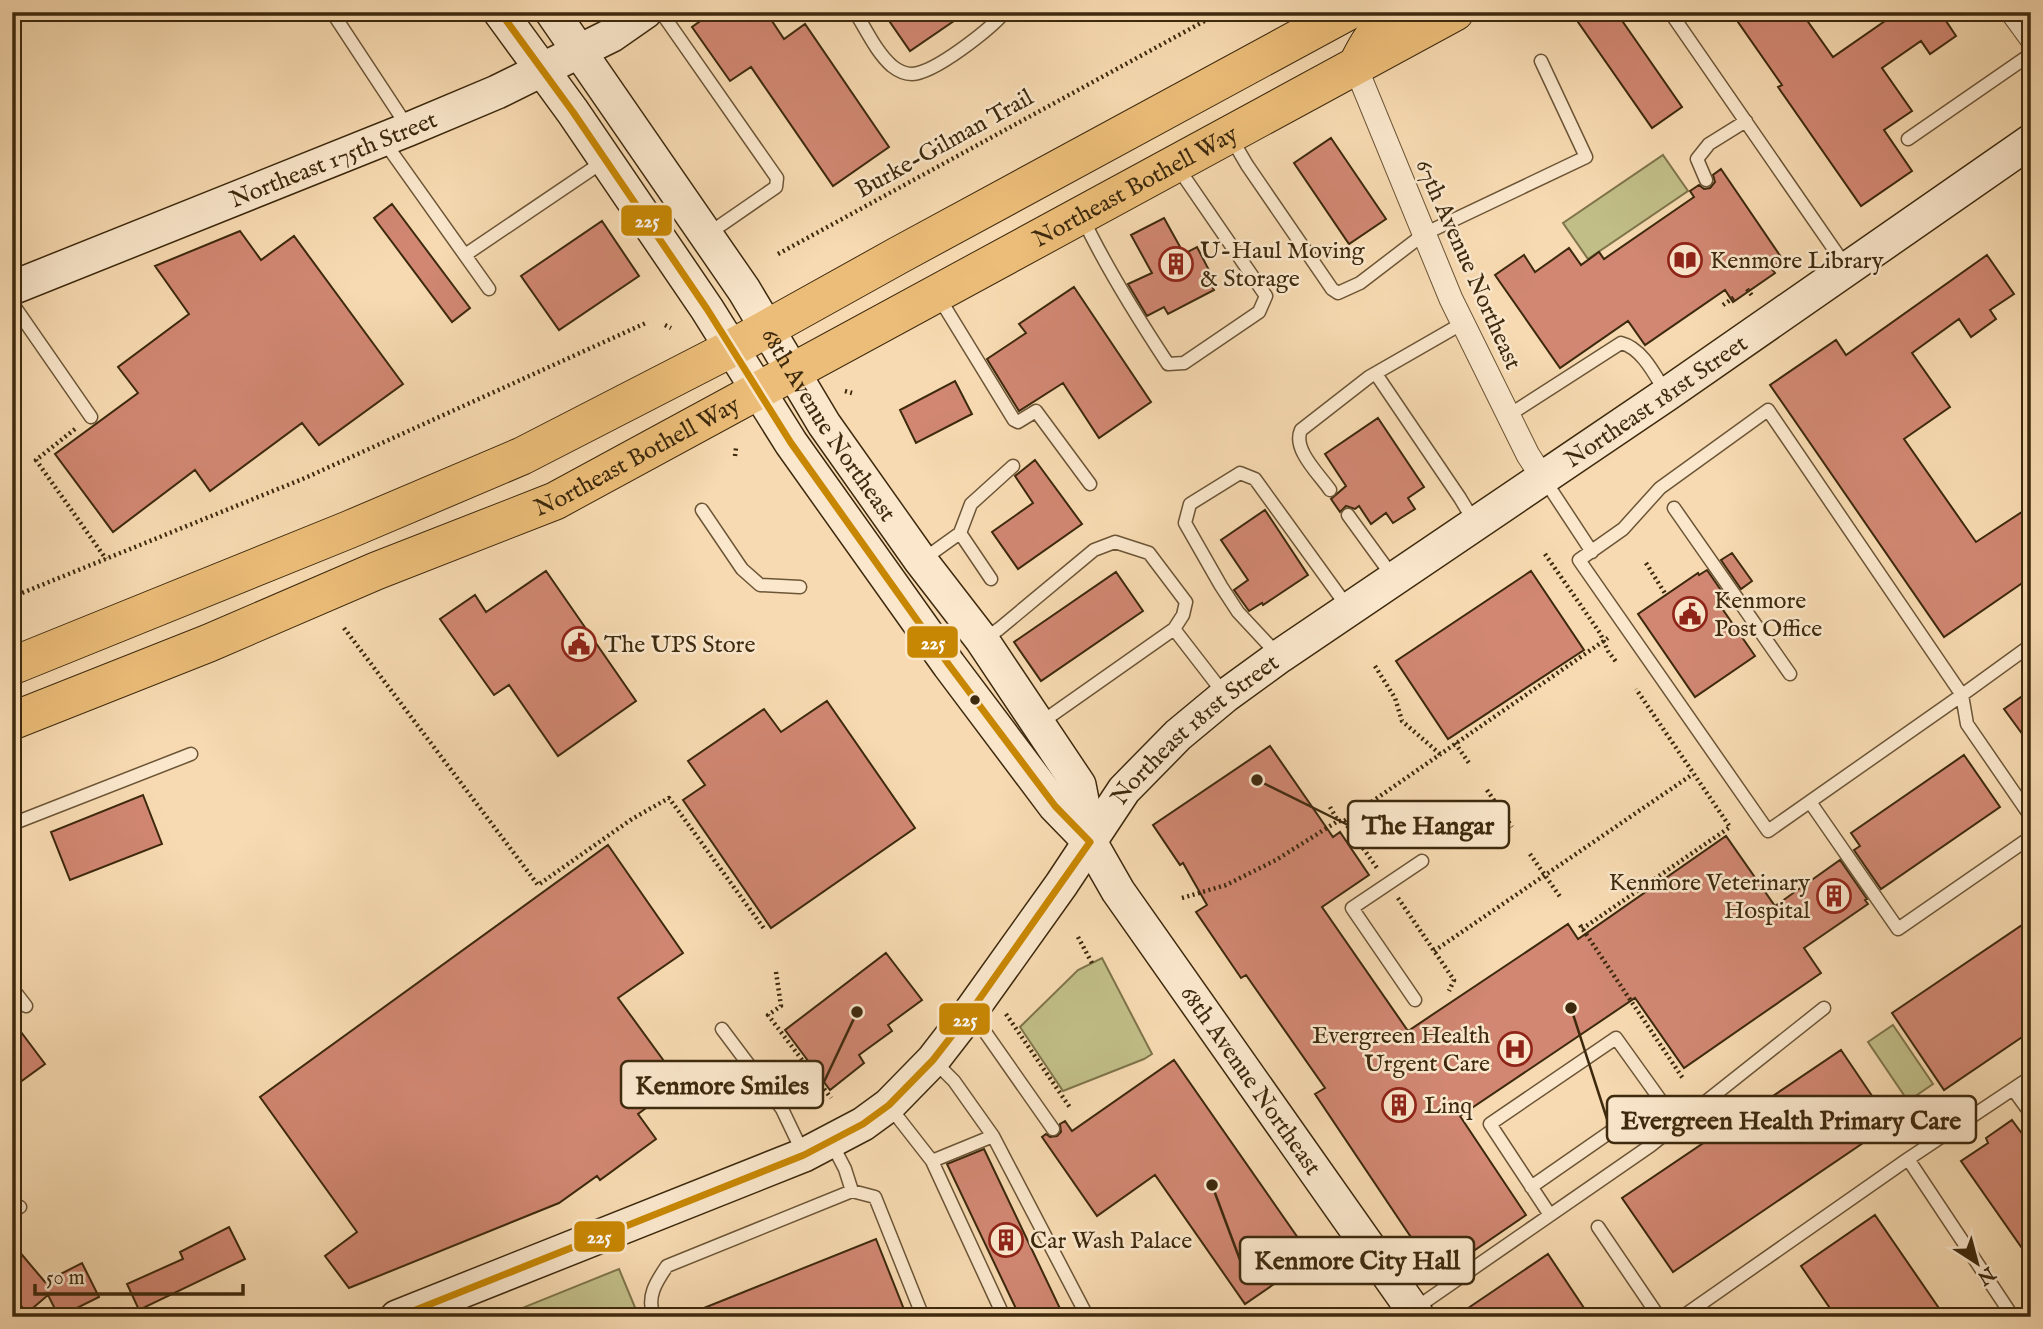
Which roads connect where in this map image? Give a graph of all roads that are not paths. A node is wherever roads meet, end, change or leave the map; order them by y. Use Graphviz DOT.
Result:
graph roads {
  1 [pos="332,12"];
  2 [pos="500,12"];
  3 [pos="552,12"];
  4 [pos="645,12"];
  5 [pos="661,12"];
  6 [pos="855,12"];
  7 [pos="1005,12"];
  8 [pos="1348,12"];
  9 [pos="1399,12"];
  10 [pos="1455,12"];
  11 [pos="1670,12"];
  12 [pos="2012,12"];
  13 [pos="2031,38"];
  14 [pos="580,51"];
  15 [pos="2031,54"];
  16 [pos="1541,61"];
  17 [pos="1356,68"];
  18 [pos="542,70"];
  19 [pos="1746,121"];
  20 [pos="396,135"];
  21 [pos="1230,136"];
  22 [pos="1908,139"];
  23 [pos="2031,141"];
  24 [pos="605,160"];
  25 [pos="1176,165"];
  26 [pos="1706,180"];
  27 [pos="1081,215"];
  28 [pos="1424,234"];
  29 [pos="707,235"];
  30 [pos="465,255"];
  31 [pos="1847,268"];
  32 [pos="12,288"];
  33 [pos="489,289"];
  34 [pos="936,293"];
  35 [pos="12,303"];
  36 [pos="1463,323"];
  37 [pos="768,329"];
  38 [pos="732,348"];
  39 [pos="793,371"];
  40 [pos="1376,373"];
  41 [pos="758,391"];
  42 [pos="1667,394"];
  43 [pos="1509,415"];
  44 [pos="91,417"];
  45 [pos="1013,466"];
  46 [pos="1543,478"];
  47 [pos="1090,484"];
  48 [pos="1330,490"];
  49 [pos="1674,508"];
  50 [pos="702,510"];
  51 [pos="1348,515"];
  52 [pos="1475,524"];
  53 [pos="960,533"];
  54 [pos="1592,552"];
  55 [pos="921,561"];
  56 [pos="1394,578"];
  57 [pos="991,579"];
  58 [pos="800,587"];
  59 [pos="1349,610"];
  60 [pos="1174,629"];
  61 [pos="982,640"];
  62 [pos="2031,645"];
  63 [pos="1280,656"];
  64 [pos="12,666"];
  65 [pos="1790,674"];
  66 [pos="1962,695"];
  67 [pos="1225,696"];
  68 [pos="12,721"];
  69 [pos="1039,724"];
  70 [pos="191,754"];
  71 [pos="1810,802"];
  72 [pos="2031,817"];
  73 [pos="12,824"];
  74 [pos="2031,837"];
  75 [pos="1090,842"];
  76 [pos="1422,861"];
  77 [pos="12,988"];
  78 [pos="1415,1000"];
  79 [pos="26,1006"];
  80 [pos="1824,1008"];
  81 [pos="971,1011"];
  82 [pos="722,1028"];
  83 [pos="933,1060"];
  84 [pos="2031,1077"];
  85 [pos="2013,1089"];
  86 [pos="888,1105"];
  87 [pos="2031,1114"];
  88 [pos="1053,1129"];
  89 [pos="993,1136"];
  90 [pos="818,1148"];
  91 [pos="1908,1159"];
  92 [pos="932,1161"];
  93 [pos="1531,1187"];
  94 [pos="852,1191"];
  95 [pos="1550,1215"];
  96 [pos="1598,1227"];
  97 [pos="1415,1313"];
  98 [pos="397,1317"];
  99 [pos="654,1317"];
  100 [pos="923,1317"];
  101 [pos="1004,1317"];
  102 [pos="1080,1317"];
  103 [pos="1659,1317"];
  104 [pos="1682,1317"];
  105 [pos="2013,1317"];
  1 -- 20 [label="lane"];
  2 -- 18 [label="street, 68th Avenue Northeast"];
  3 -- 14 [label="street, 68th Avenue Northeast"];
  4 -- 14 [label="street, Northeast 175th Street"];
  5 -- 29 [label="lane"];
  6 -- 7 [label="lane"];
  8 -- 37 [label="main road, Northeast Bothell Way"];
  9 -- 17 [label="main road"];
  10 -- 17 [label="main road, Northeast Bothell Way"];
  11 -- 19 [label="lane"];
  12 -- 13 [label="street"];
  14 -- 18 [label="street, Northeast 175th Street"];
  14 -- 29 [label="street, 68th Avenue Northeast"];
  15 -- 22 [label="lane"];
  16 -- 28 [label="lane"];
  17 -- 21 [label="main road, Northeast Bothell Way"];
  17 -- 28 [label="street, 67th Avenue Northeast"];
  18 -- 20 [label="street, Northeast 175th Street"];
  18 -- 24 [label="street, 68th Avenue Northeast"];
  19 -- 26 [label="lane"];
  19 -- 31 [label="lane"];
  20 -- 30 [label="lane"];
  20 -- 32 [label="street, Northeast 175th Street"];
  21 -- 25 [label="main road, Northeast Bothell Way"];
  21 -- 28 [label="lane"];
  23 -- 31 [label="street, Northeast 181st Street"];
  24 -- 30 [label="lane"];
  24 -- 38 [label="street, 68th Avenue Northeast"];
  25 -- 27 [label="main road, Northeast Bothell Way"];
  25 -- 27 [label="lane"];
  27 -- 34 [label="main road, Northeast Bothell Way"];
  28 -- 36 [label="street, 67th Avenue Northeast"];
  29 -- 37 [label="street, 68th Avenue Northeast"];
  30 -- 33 [label="lane"];
  31 -- 42 [label="street, Northeast 181st Street"];
  34 -- 39 [label="main road, Northeast Bothell Way"];
  34 -- 47 [label="lane"];
  35 -- 44 [label="lane"];
  36 -- 40 [label="lane"];
  36 -- 43 [label="street, 67th Avenue Northeast"];
  37 -- 38 [label="main road, Northeast Bothell Way"];
  37 -- 39 [label="street, 68th Avenue Northeast"];
  38 -- 41 [label="street, 68th Avenue Northeast"];
  38 -- 64 [label="main road, Northeast Bothell Way"];
  39 -- 41 [label="main road, Northeast Bothell Way"];
  39 -- 55 [label="street, 68th Avenue Northeast"];
  40 -- 48 [label="lane"];
  40 -- 52 [label="lane"];
  41 -- 68 [label="main road, Northeast Bothell Way"];
  41 -- 75 [label="street, 68th Avenue Northeast"];
  42 -- 43 [label="lane"];
  42 -- 46 [label="street, Northeast 181st Street"];
  43 -- 46 [label="street, 67th Avenue Northeast"];
  45 -- 53 [label="lane"];
  46 -- 52 [label="street, Northeast 181st Street"];
  46 -- 54 [label="lane"];
  49 -- 65 [label="lane"];
  50 -- 58 [label="lane"];
  51 -- 56 [label="lane"];
  52 -- 56 [label="street, Northeast 181st Street"];
  53 -- 55 [label="lane"];
  53 -- 57 [label="lane"];
  54 -- 66 [label="lane"];
  54 -- 71 [label="lane"];
  55 -- 61 [label="street, 68th Avenue Northeast"];
  56 -- 59 [label="street, Northeast 181st Street"];
  59 -- 63 [label="street, Northeast 181st Street"];
  59 -- 63 [label="lane"];
  60 -- 61 [label="lane"];
  60 -- 67 [label="lane"];
  60 -- 69 [label="lane"];
  61 -- 69 [label="street, 68th Avenue Northeast"];
  62 -- 66 [label="lane"];
  63 -- 67 [label="street, Northeast 181st Street"];
  66 -- 71 [label="lane"];
  66 -- 72 [label="lane"];
  67 -- 75 [label="street, Northeast 181st Street"];
  69 -- 75 [label="street, 68th Avenue Northeast"];
  70 -- 73 [label="lane"];
  71 -- 74 [label="lane"];
  75 -- 81 [label="street, Northeast 181st Street"];
  75 -- 97 [label="street, 68th Avenue Northeast"];
  76 -- 78 [label="lane"];
  77 -- 79 [label="lane"];
  80 -- 95 [label="lane"];
  81 -- 83 [label="street, Northeast 181st Street"];
  81 -- 88 [label="lane"];
  82 -- 90 [label="lane"];
  83 -- 86 [label="street, Northeast 181st Street"];
  83 -- 89 [label="lane"];
  84 -- 85 [label="lane"];
  85 -- 87 [label="lane"];
  85 -- 91 [label="lane"];
  86 -- 90 [label="street, Northeast 181st Street"];
  86 -- 92 [label="lane"];
  89 -- 92 [label="lane"];
  89 -- 102 [label="lane"];
  90 -- 94 [label="lane"];
  90 -- 98 [label="street, Northeast 181st Street"];
  91 -- 104 [label="lane"];
  91 -- 105 [label="lane"];
  92 -- 101 [label="lane"];
  93 -- 93 [label="lane"];
  93 -- 95 [label="lane"];
  94 -- 99 [label="lane"];
  94 -- 100 [label="lane"];
  95 -- 97 [label="lane"];
  96 -- 103 [label="lane"];
}
